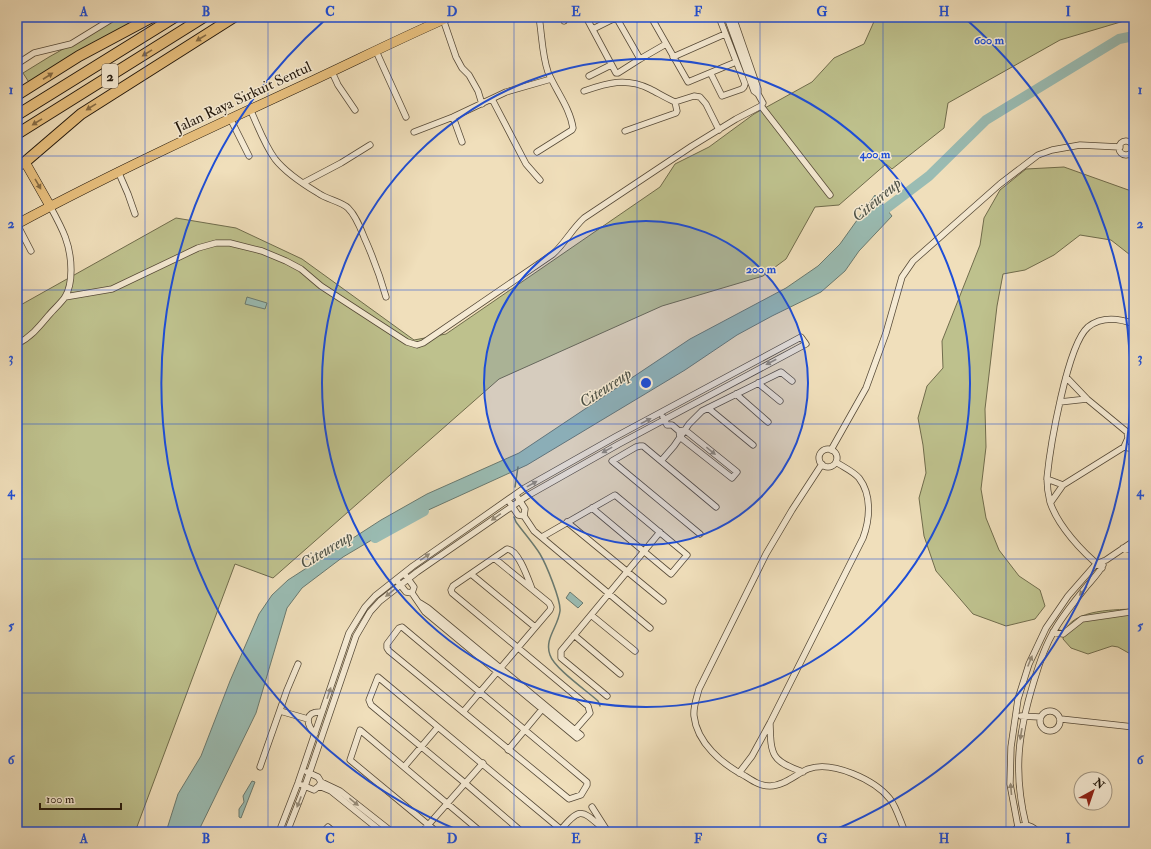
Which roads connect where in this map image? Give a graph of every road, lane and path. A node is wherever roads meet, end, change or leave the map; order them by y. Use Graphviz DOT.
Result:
graph roads {
  1 [pos="115,17"];
  2 [pos="152,17"];
  3 [pos="175,17"];
  4 [pos="204,17"];
  5 [pos="234,17"];
  6 [pos="539,17"];
  7 [pos="586,17"];
  8 [pos="617,17"];
  9 [pos="651,17"];
  10 [pos="719,17"];
  11 [pos="727,17"];
  12 [pos="733,17"];
  13 [pos="446,18"];
  14 [pos="593,30"];
  15 [pos="725,34"];
  16 [pos="666,44"];
  17 [pos="376,51"];
  18 [pos="674,56"];
  19 [pos="640,59"];
  20 [pos="736,62"];
  21 [pos="17,64"];
  22 [pos="611,65"];
  23 [pos="332,72"];
  24 [pos="711,74"];
  25 [pos="589,76"];
  26 [pos="551,79"];
  27 [pos="584,91"];
  28 [pos="758,94"];
  29 [pos="17,96"];
  30 [pos="492,99"];
  31 [pos="675,102"];
  32 [pos="482,104"];
  33 [pos="761,106"];
  34 [pos="250,110"];
  35 [pos="355,110"];
  36 [pos="17,115"];
  37 [pos="406,117"];
  38 [pos="453,117"];
  39 [pos="230,118"];
  40 [pos="719,130"];
  41 [pos="625,131"];
  42 [pos="414,132"];
  43 [pos="17,134"];
  44 [pos="462,142"];
  45 [pos="1133,143"];
  46 [pos="370,145"];
  47 [pos="1120,147"];
  48 [pos="537,152"];
  49 [pos="248,156"];
  50 [pos="21,164"];
  51 [pos="118,171"];
  52 [pos="540,180"];
  53 [pos="303,183"];
  54 [pos="830,195"];
  55 [pos="50,206"];
  56 [pos="135,214"];
  57 [pos="17,224"];
  58 [pos="32,251"];
  59 [pos="65,297"];
  60 [pos="386,297"];
  61 [pos="1134,324"];
  62 [pos="17,344"];
  63 [pos="1066,377"];
  64 [pos="792,381"];
  65 [pos="758,383"];
  66 [pos="736,394"];
  67 [pos="1087,399"];
  68 [pos="780,401"];
  69 [pos="1060,402"];
  70 [pos="708,408"];
  71 [pos="668,409"];
  72 [pos="661,413"];
  73 [pos="672,416"];
  74 [pos="664,420"];
  75 [pos="768,422"];
  76 [pos="672,425"];
  77 [pos="1127,432"];
  78 [pos="681,433"];
  79 [pos="1134,435"];
  80 [pos="753,445"];
  81 [pos="1124,447"];
  82 [pos="1134,449"];
  83 [pos="831,450"];
  84 [pos="661,461"];
  85 [pos="836,462"];
  86 [pos="822,464"];
  87 [pos="1047,479"];
  88 [pos="1063,485"];
  89 [pos="516,495"];
  90 [pos="508,500"];
  91 [pos="520,501"];
  92 [pos="1050,502"];
  93 [pos="512,506"];
  94 [pos="716,507"];
  95 [pos="592,508"];
  96 [pos="524,516"];
  97 [pos="567,522"];
  98 [pos="660,532"];
  99 [pos="700,534"];
  100 [pos="542,537"];
  101 [pos="1134,541"];
  102 [pos="1123,548"];
  103 [pos="1134,550"];
  104 [pos="644,552"];
  105 [pos="494,558"];
  106 [pos="1106,560"];
  107 [pos="1096,564"];
  108 [pos="1102,568"];
  109 [pos="627,572"];
  110 [pos="403,573"];
  111 [pos="471,574"];
  112 [pos="396,579"];
  113 [pos="408,579"];
  114 [pos="400,584"];
  115 [pos="532,589"];
  116 [pos="412,593"];
  117 [pos="609,594"];
  118 [pos="663,601"];
  119 [pos="1134,612"];
  120 [pos="591,615"];
  121 [pos="535,627"];
  122 [pos="650,628"];
  123 [pos="1053,632"];
  124 [pos="574,635"];
  125 [pos="518,647"];
  126 [pos="635,651"];
  127 [pos="298,664"];
  128 [pos="499,670"];
  129 [pos="620,674"];
  130 [pos="480,692"];
  131 [pos="607,696"];
  132 [pos="544,707"];
  133 [pos="280,711"];
  134 [pos="322,712"];
  135 [pos="463,712"];
  136 [pos="1015,715"];
  137 [pos="1024,716"];
  138 [pos="1040,717"];
  139 [pos="308,719"];
  140 [pos="1061,719"];
  141 [pos="770,723"];
  142 [pos="438,727"];
  143 [pos="1134,727"];
  144 [pos="525,730"];
  145 [pos="315,734"];
  146 [pos="421,747"];
  147 [pos="508,750"];
  148 [pos="483,763"];
  149 [pos="260,767"];
  150 [pos="404,767"];
  151 [pos="303,771"];
  152 [pos="803,772"];
  153 [pos="309,773"];
  154 [pos="739,773"];
  155 [pos="298,783"];
  156 [pos="465,783"];
  157 [pos="320,784"];
  158 [pos="305,786"];
  159 [pos="338,793"];
  160 [pos="447,804"];
  161 [pos="592,807"];
  162 [pos="429,825"];
  163 [pos="1026,825"];
  164 [pos="1018,827"];
  165 [pos="561,831"];
  166 [pos="279,832"];
  167 [pos="287,832"];
  168 [pos="323,832"];
  169 [pos="334,832"];
  170 [pos="382,832"];
  171 [pos="392,832"];
  172 [pos="422,832"];
  173 [pos="437,832"];
  174 [pos="481,832"];
  175 [pos="522,832"];
  176 [pos="607,832"];
  177 [pos="905,832"];
  178 [pos="1013,832"];
  179 [pos="1038,832"];
  1 -- 21 [label="street"];
  29 -- 2 [label="highway, one-way"];
  3 -- 36 [label="highway, 2"];
  4 -- 43 [label="highway, 2, one-way"];
  5 -- 50 [label="highway, one-way"];
  6 -- 26 [label="street"];
  7 -- 14 [label="street"];
  8 -- 14 [label="street"];
  8 -- 19 [label="street"];
  9 -- 16 [label="street"];
  10 -- 15 [label="street"];
  11 -- 28 [label="street"];
  12 -- 28 [label="street"];
  13 -- 17 [label="main road, Jalan Raya Sirkuit Sentul"];
  13 -- 32 [label="street"];
  14 -- 22 [label="street"];
  15 -- 18 [label="street"];
  15 -- 20 [label="street"];
  16 -- 18 [label="street"];
  16 -- 19 [label="street"];
  17 -- 23 [label="main road, Jalan Raya Sirkuit Sentul"];
  17 -- 37 [label="street"];
  18 -- 24 [label="street"];
  19 -- 22 [label="street"];
  20 -- 24 [label="street"];
  20 -- 24 [label="street"];
  22 -- 25 [label="street"];
  23 -- 34 [label="main road, Jalan Raya Sirkuit Sentul"];
  23 -- 35 [label="street"];
  26 -- 30 [label="street"];
  26 -- 48 [label="street"];
  27 -- 31 [label="street"];
  28 -- 33 [label="street"];
  30 -- 32 [label="street"];
  30 -- 52 [label="street"];
  31 -- 40 [label="street"];
  31 -- 41 [label="street"];
  32 -- 38 [label="street"];
  33 -- 40 [label="street"];
  33 -- 54 [label="street"];
  34 -- 39 [label="main road, Jalan Raya Sirkuit Sentul"];
  34 -- 53 [label="street"];
  38 -- 42 [label="street"];
  38 -- 44 [label="street"];
  39 -- 49 [label="street"];
  39 -- 51 [label="main road, Jalan Raya Sirkuit Sentul"];
  40 -- 59 [label="street"];
  45 -- 47 [label="street"];
  45 -- 47 [label="street"];
  46 -- 53 [label="street"];
  47 -- 83 [label="street"];
  50 -- 55 [label="main road, one-way"];
  51 -- 55 [label="main road, Jalan Raya Sirkuit Sentul"];
  51 -- 56 [label="street"];
  53 -- 60 [label="street"];
  55 -- 57 [label="main road, Jalan Raya Sirkuit Sentul"];
  55 -- 59 [label="street"];
  57 -- 58 [label="street"];
  59 -- 62 [label="street"];
  61 -- 63 [label="street"];
  63 -- 67 [label="street"];
  63 -- 69 [label="street"];
  64 -- 65 [label="street"];
  65 -- 66 [label="street"];
  65 -- 68 [label="street"];
  66 -- 70 [label="street"];
  66 -- 75 [label="street"];
  67 -- 69 [label="street"];
  67 -- 77 [label="street"];
  69 -- 87 [label="street"];
  70 -- 78 [label="street"];
  70 -- 80 [label="street"];
  71 -- 72 [label="street"];
  71 -- 73 [label="street"];
  71 -- 73 [label="street, one-way"];
  72 -- 74 [label="street"];
  89 -- 72 [label="street, one-way"];
  73 -- 74 [label="street"];
  73 -- 76 [label="street"];
  74 -- 76 [label="street"];
  74 -- 91 [label="street, one-way"];
  76 -- 78 [label="street"];
  77 -- 79 [label="street"];
  77 -- 81 [label="street"];
  78 -- 78 [label="street, one-way"];
  78 -- 84 [label="street"];
  81 -- 82 [label="street"];
  81 -- 88 [label="street"];
  83 -- 85 [label="street"];
  83 -- 86 [label="street"];
  84 -- 94 [label="street"];
  84 -- 99 [label="street"];
  85 -- 86 [label="street"];
  85 -- 141 [label="street"];
  86 -- 154 [label="street"];
  87 -- 88 [label="street"];
  87 -- 92 [label="street"];
  88 -- 92 [label="street"];
  89 -- 90 [label="street"];
  89 -- 91 [label="street"];
  90 -- 93 [label="street"];
  110 -- 90 [label="street, one-way"];
  91 -- 93 [label="street"];
  91 -- 96 [label="street"];
  92 -- 107 [label="street"];
  93 -- 96 [label="street"];
  93 -- 113 [label="street, one-way"];
  95 -- 97 [label="street"];
  95 -- 98 [label="street"];
  95 -- 104 [label="street"];
  96 -- 100 [label="street"];
  97 -- 100 [label="street"];
  97 -- 109 [label="street"];
  98 -- 104 [label="street"];
  98 -- 104 [label="street"];
  100 -- 117 [label="street"];
  101 -- 102 [label="street"];
  102 -- 103 [label="street"];
  102 -- 106 [label="street"];
  104 -- 109 [label="street"];
  105 -- 111 [label="street"];
  105 -- 115 [label="street"];
  105 -- 115 [label="street"];
  106 -- 107 [label="street"];
  106 -- 108 [label="street"];
  107 -- 108 [label="street"];
  136 -- 107 [label="street, one-way"];
  108 -- 123 [label="street, one-way"];
  109 -- 117 [label="street"];
  109 -- 118 [label="street"];
  110 -- 112 [label="street"];
  110 -- 113 [label="street"];
  111 -- 121 [label="street"];
  111 -- 125 [label="street"];
  112 -- 114 [label="street"];
  134 -- 112 [label="street, one-way"];
  113 -- 114 [label="street"];
  113 -- 116 [label="street"];
  114 -- 116 [label="street"];
  114 -- 153 [label="street, one-way"];
  115 -- 121 [label="street"];
  116 -- 128 [label="street"];
  117 -- 120 [label="street"];
  117 -- 122 [label="street"];
  119 -- 123 [label="street"];
  120 -- 124 [label="street"];
  120 -- 126 [label="street"];
  121 -- 125 [label="street"];
  123 -- 137 [label="street"];
  124 -- 129 [label="street"];
  124 -- 131 [label="street"];
  125 -- 128 [label="street"];
  125 -- 132 [label="street"];
  127 -- 133 [label="street"];
  128 -- 130 [label="street"];
  128 -- 132 [label="street"];
  130 -- 135 [label="street"];
  130 -- 135 [label="street"];
  130 -- 144 [label="street"];
  132 -- 144 [label="street"];
  133 -- 139 [label="street"];
  133 -- 149 [label="street"];
  134 -- 139 [label="street"];
  134 -- 145 [label="street"];
  135 -- 147 [label="street"];
  136 -- 137 [label="street"];
  164 -- 136 [label="street, one-way"];
  137 -- 138 [label="street"];
  137 -- 163 [label="street, one-way"];
  138 -- 140 [label="street"];
  138 -- 140 [label="street"];
  139 -- 145 [label="street"];
  140 -- 143 [label="street"];
  141 -- 152 [label="street"];
  141 -- 154 [label="street"];
  142 -- 146 [label="street"];
  142 -- 146 [label="street"];
  142 -- 148 [label="street"];
  144 -- 147 [label="street"];
  144 -- 147 [label="street"];
  145 -- 151 [label="street"];
  146 -- 150 [label="street"];
  146 -- 156 [label="street"];
  148 -- 156 [label="street"];
  148 -- 165 [label="street"];
  150 -- 160 [label="street"];
  150 -- 162 [label="street"];
  151 -- 153 [label="street"];
  151 -- 155 [label="street"];
  152 -- 154 [label="street"];
  152 -- 177 [label="street"];
  153 -- 157 [label="street"];
  153 -- 158 [label="street"];
  155 -- 158 [label="street"];
  155 -- 166 [label="street"];
  156 -- 160 [label="street"];
  156 -- 175 [label="street"];
  157 -- 158 [label="street"];
  157 -- 159 [label="street"];
  158 -- 167 [label="street, one-way"];
  159 -- 170 [label="street"];
  159 -- 171 [label="street, one-way"];
  160 -- 162 [label="street"];
  160 -- 174 [label="street"];
  161 -- 176 [label="street"];
  162 -- 172 [label="street"];
  162 -- 173 [label="street"];
  163 -- 164 [label="street"];
  163 -- 179 [label="street"];
  164 -- 178 [label="street"];
  165 -- 176 [label="street"];
  168 -- 169 [label="street"];
}
